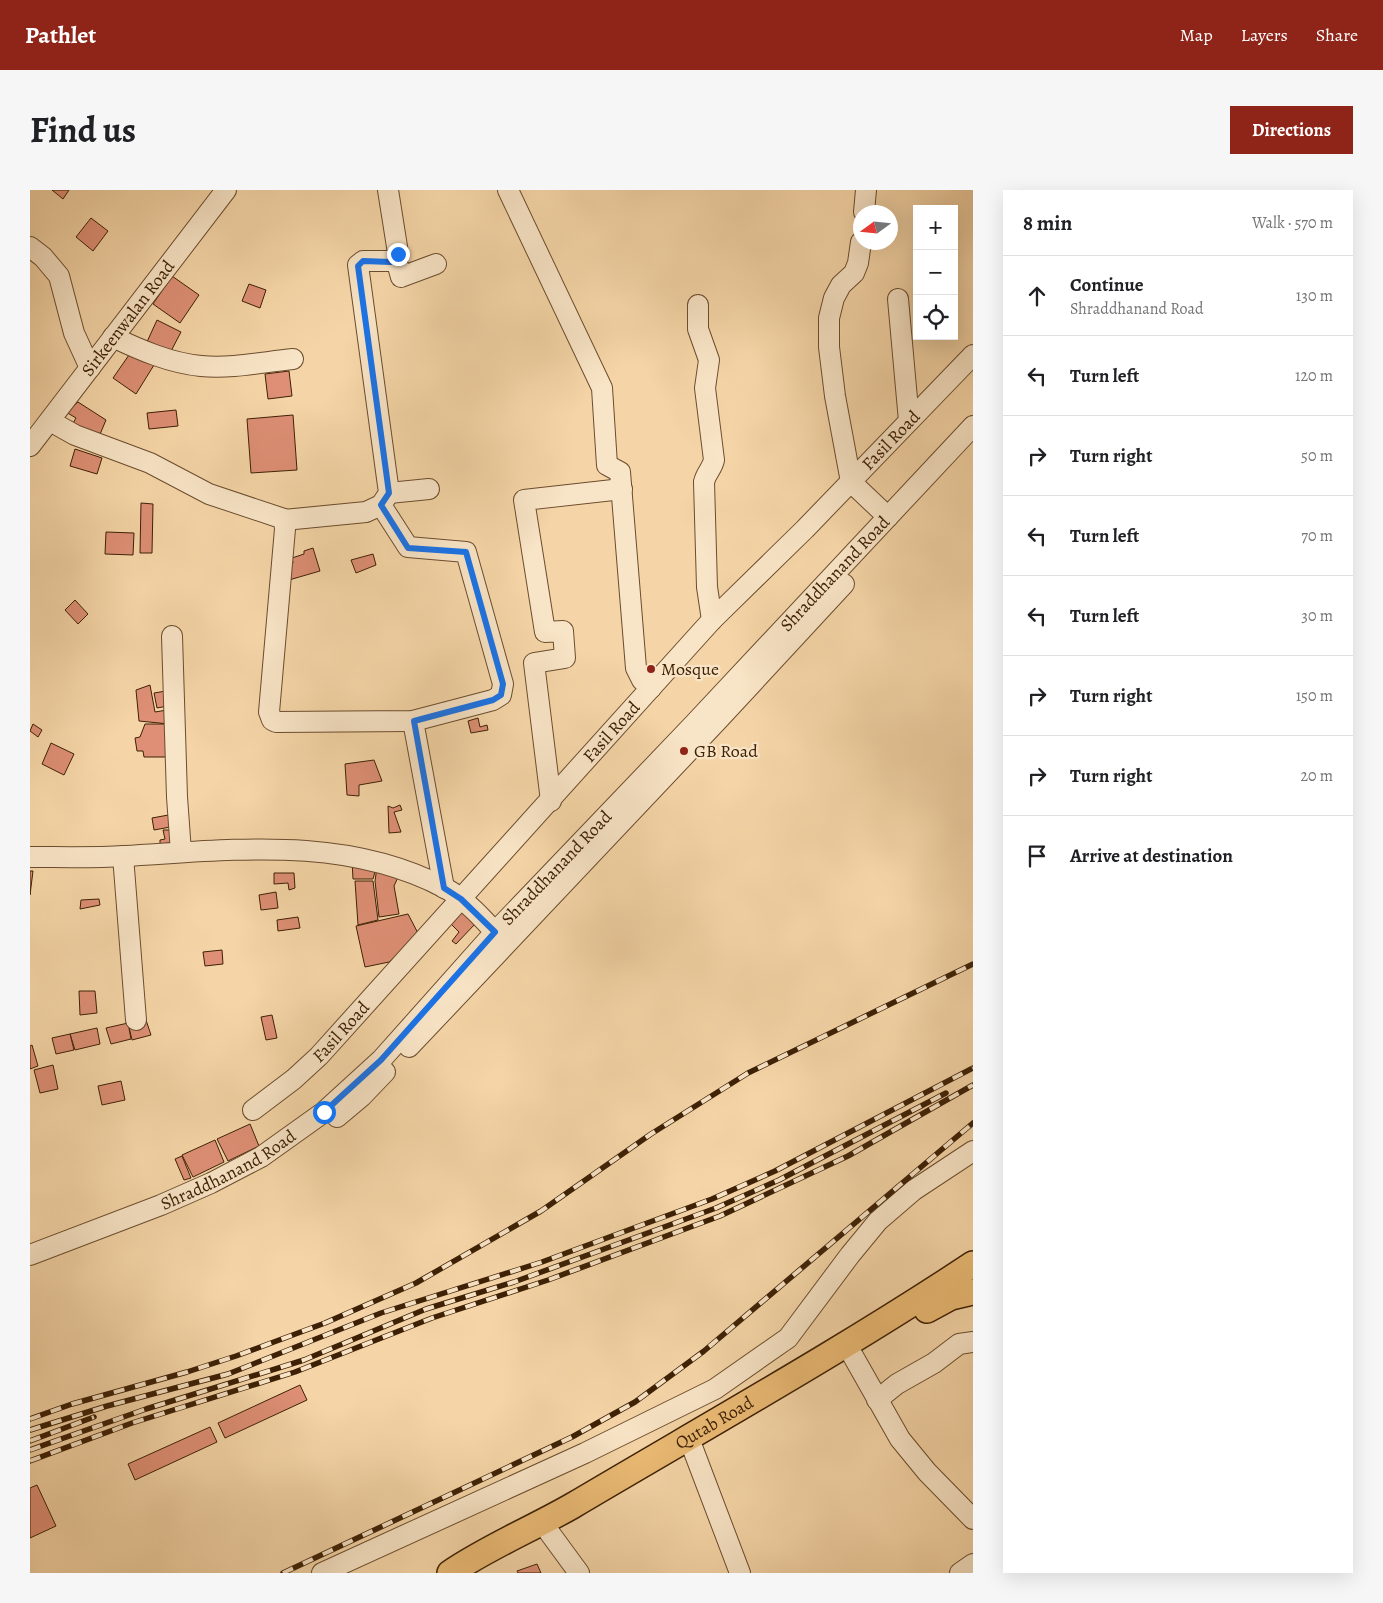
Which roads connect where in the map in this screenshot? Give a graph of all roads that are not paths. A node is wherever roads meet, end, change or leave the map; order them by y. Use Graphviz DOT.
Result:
graph roads {
  1 [pos="226,190"];
  2 [pos="388,190"];
  3 [pos="508,190"];
  4 [pos="866,190"];
  5 [pos="865,205"];
  6 [pos="30,247"];
  7 [pos="860,250"];
  8 [pos="396,259"];
  9 [pos="436,264"];
  10 [pos="898,299"];
  11 [pos="698,305"];
  12 [pos="113,337"];
  13 [pos="973,356"];
  14 [pos="293,359"];
  15 [pos="90,368"];
  16 [pos="909,421"];
  17 [pos="50,422"];
  18 [pos="973,426"];
  19 [pos="973,445"];
  20 [pos="30,446"];
  21 [pos="851,482"];
  22 [pos="429,489"];
  23 [pos="622,489"];
  24 [pos="385,499"];
  25 [pos="888,517"];
  26 [pos="284,520"];
  27 [pos="712,620"];
  28 [pos="172,636"];
  29 [pos="651,688"];
  30 [pos="414,721"];
  31 [pos="649,782"];
  32 [pos="551,800"];
  33 [pos="181,852"];
  34 [pos="122,856"];
  35 [pos="30,857"];
  36 [pos="444,888"];
  37 [pos="461,899"];
  38 [pos="501,938"];
  39 [pos="136,1020"];
  40 [pos="253,1110"];
  41 [pos="973,1151"];
  42 [pos="30,1255"];
  43 [pos="973,1264"];
  44 [pos="30,1267"];
  45 [pos="973,1292"];
  46 [pos="933,1298"];
  47 [pos="973,1342"];
  48 [pos="854,1356"];
  49 [pos="877,1400"];
  50 [pos="691,1443"];
  51 [pos="973,1519"];
  52 [pos="549,1532"];
  53 [pos="973,1564"];
  54 [pos="322,1573"];
  55 [pos="450,1573"];
  56 [pos="478,1573"];
  57 [pos="579,1573"];
  58 [pos="740,1573"];
  59 [pos="960,1573"];
  1 -- 12 [label="street, Sirkeenwalan Road"];
  2 -- 8 [label="street"];
  3 -- 23 [label="street"];
  4 -- 5 [label="street"];
  6 -- 15 [label="street"];
  7 -- 21 [label="street"];
  8 -- 9 [label="street"];
  8 -- 24 [label="street"];
  10 -- 16 [label="street"];
  11 -- 27 [label="street"];
  12 -- 14 [label="street"];
  12 -- 15 [label="street, Sirkeenwalan Road"];
  13 -- 16 [label="street, Fasil Road"];
  15 -- 17 [label="street, Sirkeenwalan Road"];
  16 -- 21 [label="street, Fasil Road"];
  17 -- 20 [label="street, Sirkeenwalan Road"];
  17 -- 26 [label="street"];
  18 -- 25 [label="street, Shraddhanand Road"];
  19 -- 31 [label="street, Shraddhanand Road"];
  21 -- 25 [label="street"];
  21 -- 27 [label="street, Fasil Road"];
  22 -- 24 [label="street"];
  23 -- 29 [label="street"];
  23 -- 32 [label="street"];
  24 -- 26 [label="street"];
  24 -- 30 [label="street"];
  25 -- 31 [label="street, Shraddhanand Road"];
  26 -- 30 [label="street"];
  27 -- 29 [label="street, Fasil Road"];
  28 -- 33 [label="street"];
  29 -- 32 [label="street, Fasil Road"];
  30 -- 36 [label="street"];
  31 -- 38 [label="street, Shraddhanand Road"];
  32 -- 37 [label="street, Fasil Road"];
  33 -- 34 [label="street"];
  33 -- 36 [label="street"];
  34 -- 35 [label="street"];
  34 -- 39 [label="street"];
  36 -- 37 [label="street"];
  37 -- 38 [label="street"];
  37 -- 40 [label="street, Fasil Road"];
  38 -- 42 [label="street, Shraddhanand Road"];
  38 -- 44 [label="street, Shraddhanand Road"];
  41 -- 54 [label="street"];
  43 -- 46 [label="main road, Qutab Road"];
  45 -- 46 [label="main road, Qutab Road"];
  46 -- 48 [label="main road, Qutab Road"];
  46 -- 50 [label="main road, Qutab Road"];
  47 -- 49 [label="street"];
  48 -- 49 [label="street"];
  48 -- 50 [label="main road, Qutab Road"];
  49 -- 51 [label="street"];
  50 -- 52 [label="main road, Qutab Road"];
  50 -- 55 [label="main road, Qutab Road"];
  50 -- 58 [label="street"];
  52 -- 56 [label="main road, Qutab Road"];
  52 -- 57 [label="street"];
  53 -- 59 [label="street"];
}
